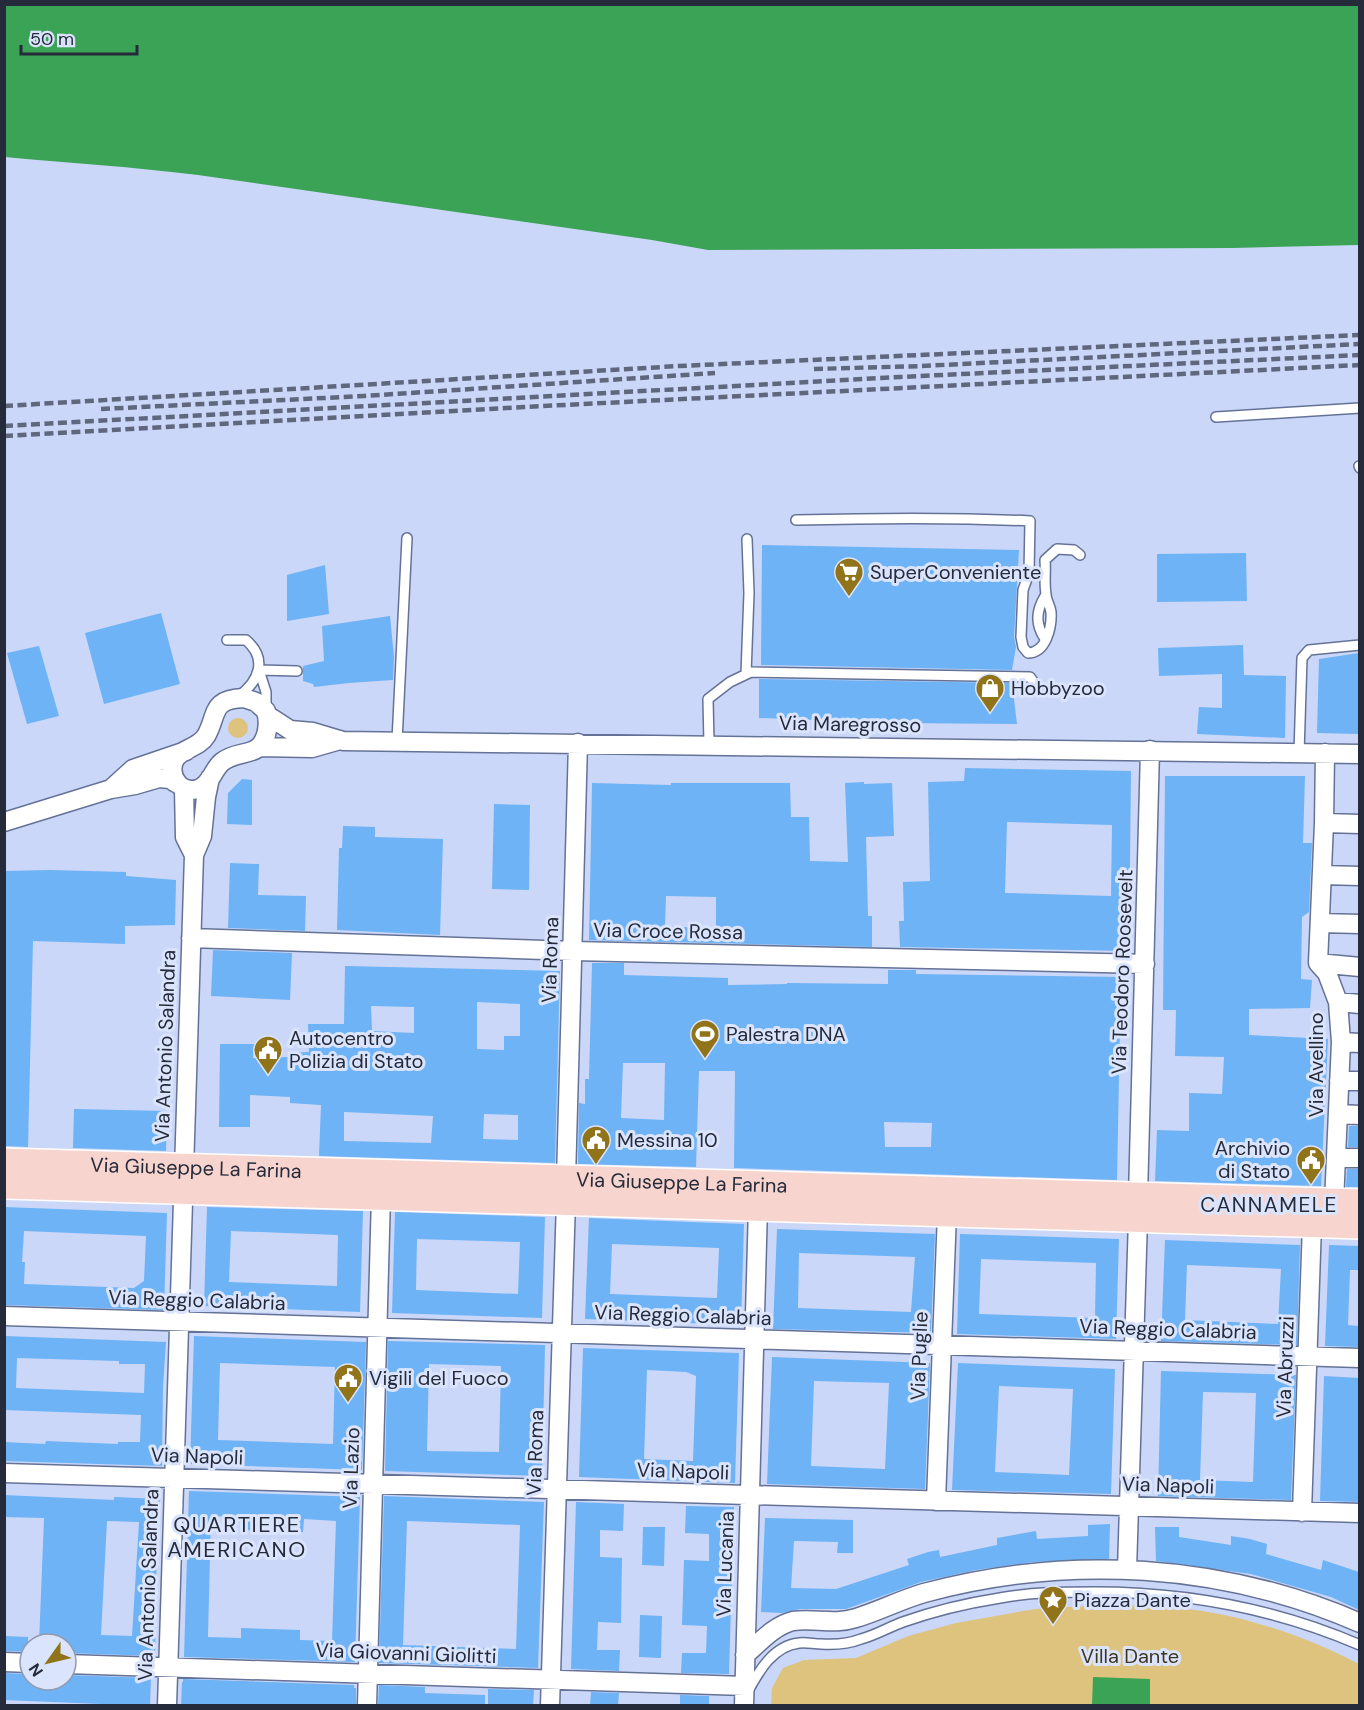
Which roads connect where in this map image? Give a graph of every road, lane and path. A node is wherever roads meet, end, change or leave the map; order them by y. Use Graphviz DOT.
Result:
graph roads {
  1 [pos="1359,408"];
  2 [pos="1216,417"];
  3 [pos="796,520"];
  4 [pos="407,538"];
  5 [pos="747,539"];
  6 [pos="1080,555"];
  7 [pos="227,640"];
  8 [pos="1359,645"];
  9 [pos="259,667"];
  10 [pos="297,671"];
  11 [pos="746,674"];
  12 [pos="1038,688"];
  13 [pos="235,699"];
  14 [pos="266,713"];
  15 [pos="340,740"];
  16 [pos="397,741"];
  17 [pos="578,743"];
  18 [pos="709,744"];
  19 [pos="259,747"];
  20 [pos="1150,750"];
  21 [pos="186,751"];
  22 [pos="1299,753"];
  23 [pos="1325,753"];
  24 [pos="1359,754"];
  25 [pos="210,778"];
  26 [pos="180,786"];
  27 [pos="111,789"];
  28 [pos="4,822"];
  29 [pos="1324,823"];
  30 [pos="1359,824"];
  31 [pos="194,855"];
  32 [pos="1322,875"];
  33 [pos="1359,876"];
  34 [pos="1320,923"];
  35 [pos="1359,924"];
  36 [pos="191,938"];
  37 [pos="573,951"];
  38 [pos="1318,963"];
  39 [pos="1145,964"];
  40 [pos="1359,967"];
  41 [pos="1338,1002"];
  42 [pos="1359,1004"];
  43 [pos="1341,1042"];
  44 [pos="1359,1043"];
  45 [pos="1339,1081"];
  46 [pos="1359,1081"];
  47 [pos="1338,1114"];
  48 [pos="1359,1115"];
  49 [pos="1337,1158"];
  50 [pos="1359,1158"];
  51 [pos="4,1162"];
  52 [pos="183,1179"];
  53 [pos="4,1185"];
  54 [pos="566,1190"];
  55 [pos="381,1196"];
  56 [pos="1347,1203"];
  57 [pos="758,1207"];
  58 [pos="1138,1207"];
  59 [pos="947,1213"];
  60 [pos="1312,1224"];
  61 [pos="1359,1225"];
  62 [pos="4,1316"];
  63 [pos="179,1322"];
  64 [pos="378,1328"];
  65 [pos="561,1333"];
  66 [pos="754,1339"];
  67 [pos="942,1345"];
  68 [pos="1134,1351"];
  69 [pos="1308,1356"];
  70 [pos="1359,1358"];
  71 [pos="4,1473"];
  72 [pos="174,1478"];
  73 [pos="374,1484"];
  74 [pos="557,1489"];
  75 [pos="750,1495"];
  76 [pos="936,1500"];
  77 [pos="1129,1506"];
  78 [pos="1302,1512"];
  79 [pos="1359,1513"];
  80 [pos="1127,1570"];
  81 [pos="1359,1623"];
  82 [pos="1359,1645"];
  83 [pos="745,1655"];
  84 [pos="78,1664"];
  85 [pos="168,1667"];
  86 [pos="368,1674"];
  87 [pos="551,1680"];
  88 [pos="744,1696"];
  89 [pos="167,1706"];
  90 [pos="367,1706"];
  91 [pos="550,1706"];
  1 -- 2 [label="lane"];
  3 -- 6 [label="lane"];
  4 -- 16 [label="lane"];
  5 -- 11 [label="lane"];
  7 -- 9 [label="lane"];
  8 -- 22 [label="lane"];
  9 -- 10 [label="lane"];
  9 -- 13 [label="lane"];
  9 -- 14 [label="lane"];
  11 -- 12 [label="lane"];
  11 -- 18 [label="lane"];
  13 -- 14 [label="street"];
  13 -- 21 [label="street"];
  14 -- 15 [label="street"];
  14 -- 19 [label="street"];
  15 -- 16 [label="street, Via Maregrosso"];
  15 -- 19 [label="street"];
  16 -- 17 [label="street, Via Maregrosso"];
  17 -- 18 [label="street, Via Maregrosso"];
  17 -- 37 [label="street, Via Roma"];
  18 -- 20 [label="street, Via Maregrosso"];
  19 -- 25 [label="street"];
  20 -- 22 [label="street, Via Maregrosso"];
  20 -- 39 [label="street, Via Teodoro Roosevelt"];
  21 -- 26 [label="street"];
  21 -- 27 [label="street"];
  22 -- 23 [label="street, Via Maregrosso"];
  23 -- 24 [label="street, Via Maregrosso"];
  23 -- 29 [label="street"];
  25 -- 26 [label="street"];
  25 -- 31 [label="street"];
  26 -- 27 [label="street"];
  26 -- 31 [label="street"];
  27 -- 28 [label="street"];
  29 -- 30 [label="street"];
  29 -- 32 [label="street"];
  31 -- 36 [label="street, Via Antonio Salandra"];
  32 -- 33 [label="street"];
  32 -- 34 [label="street"];
  34 -- 35 [label="street"];
  34 -- 38 [label="street"];
  36 -- 37 [label="street, Via Croce Rossa"];
  36 -- 52 [label="street, Via Antonio Salandra"];
  37 -- 39 [label="street, Via Croce Rossa"];
  37 -- 54 [label="street, Via Roma"];
  38 -- 40 [label="street"];
  38 -- 41 [label="street, Via Avellino"];
  39 -- 58 [label="street, Via Teodoro Roosevelt"];
  41 -- 42 [label="street"];
  41 -- 43 [label="street, Via Avellino"];
  43 -- 44 [label="street"];
  43 -- 45 [label="street, Via Avellino"];
  45 -- 46 [label="street"];
  45 -- 47 [label="street, Via Avellino"];
  47 -- 48 [label="street"];
  47 -- 49 [label="street, Via Avellino"];
  49 -- 50 [label="street"];
  49 -- 56 [label="street, Via Avellino"];
  51 -- 52 [label="main road, Via Giuseppe La Farina"];
  52 -- 53 [label="main road, Via Giuseppe La Farina"];
  52 -- 54 [label="main road, Via Giuseppe La Farina"];
  52 -- 55 [label="main road, Via Giuseppe La Farina"];
  52 -- 63 [label="street, Via Antonio Salandra"];
  54 -- 55 [label="main road, Via Giuseppe La Farina"];
  54 -- 57 [label="main road, Via Giuseppe La Farina"];
  54 -- 58 [label="main road, Via Giuseppe La Farina"];
  54 -- 65 [label="street, Via Roma"];
  55 -- 64 [label="street, Via Lazio"];
  56 -- 58 [label="main road, Via Giuseppe La Farina"];
  57 -- 59 [label="main road, Via Giuseppe La Farina"];
  57 -- 66 [label="street, Via Lucania"];
  58 -- 59 [label="main road, Via Giuseppe La Farina"];
  58 -- 60 [label="main road, Via Giuseppe La Farina"];
  58 -- 68 [label="street, Via Teodoro Roosevelt"];
  59 -- 67 [label="street, Via Puglie"];
  60 -- 61 [label="main road, Via Giuseppe La Farina"];
  60 -- 69 [label="street, Via Abruzzi"];
  62 -- 63 [label="street, Via Reggio Calabria"];
  63 -- 64 [label="street, Via Reggio Calabria"];
  63 -- 72 [label="street, Via Antonio Salandra"];
  64 -- 65 [label="street, Via Reggio Calabria"];
  64 -- 73 [label="street, Via Lazio"];
  65 -- 66 [label="street, Via Reggio Calabria"];
  65 -- 74 [label="street, Via Roma"];
  66 -- 67 [label="street, Via Reggio Calabria"];
  66 -- 75 [label="street, Via Lucania"];
  67 -- 68 [label="street, Via Reggio Calabria"];
  67 -- 76 [label="street, Via Puglie"];
  68 -- 69 [label="street, Via Reggio Calabria"];
  68 -- 77 [label="street, Via Teodoro Roosevelt"];
  69 -- 70 [label="street, Via Reggio Calabria"];
  69 -- 78 [label="street, Via Abruzzi"];
  71 -- 72 [label="street, Via Napoli"];
  72 -- 73 [label="street, Via Napoli"];
  72 -- 85 [label="street, Via Antonio Salandra"];
  73 -- 74 [label="street, Via Napoli"];
  73 -- 86 [label="street, Via Lazio"];
  74 -- 75 [label="street, Via Napoli"];
  74 -- 87 [label="street, Via Roma"];
  75 -- 76 [label="street, Via Napoli"];
  75 -- 83 [label="street, Via Lucania"];
  76 -- 77 [label="street, Via Napoli"];
  77 -- 78 [label="street, Via Napoli"];
  77 -- 80 [label="street, Via Teodoro Roosevelt"];
  78 -- 79 [label="street, Via Napoli"];
  80 -- 81 [label="street"];
  80 -- 83 [label="street"];
  82 -- 88 [label="lane"];
  83 -- 88 [label="street, Via Lucania"];
  84 -- 85 [label="street, Via Giovanni Giolitti"];
  85 -- 86 [label="street, Via Giovanni Giolitti"];
  85 -- 89 [label="street, Via Antonio Salandra"];
  86 -- 87 [label="street, Via Giovanni Giolitti"];
  86 -- 90 [label="street, Via Lazio"];
  87 -- 88 [label="street, Via Giovanni Giolitti"];
  87 -- 91 [label="street, Via Roma"];
}
